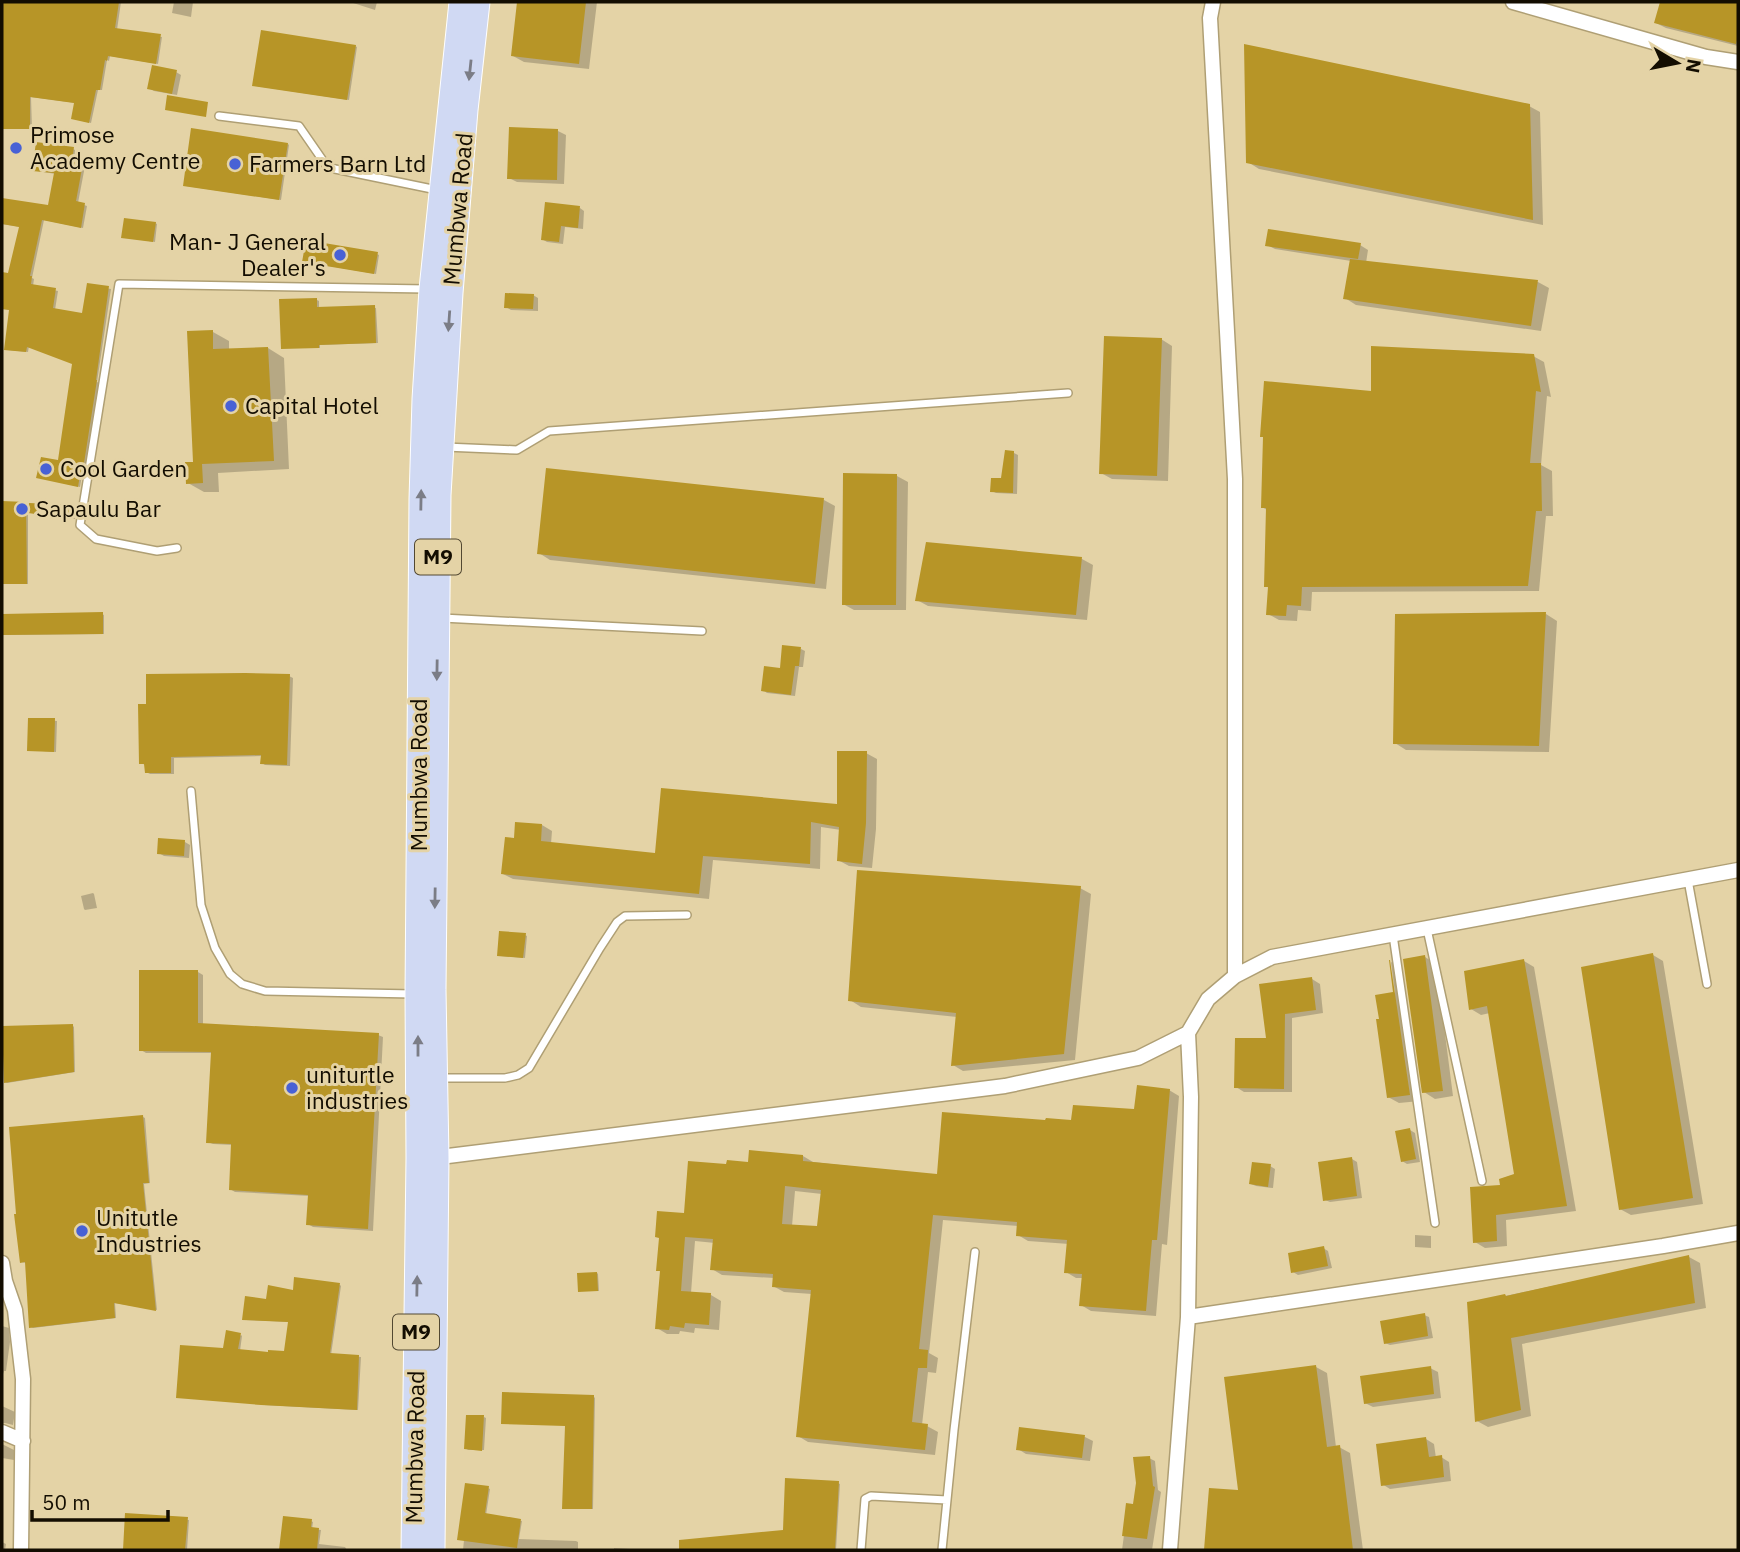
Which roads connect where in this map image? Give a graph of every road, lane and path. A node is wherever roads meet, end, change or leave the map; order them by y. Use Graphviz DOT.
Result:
graph roads {
  1 [pos="461,2"];
  2 [pos="478,2"];
  3 [pos="1213,2"];
  4 [pos="1513,2"];
  5 [pos="1738,62"];
  6 [pos="219,116"];
  7 [pos="441,191"];
  8 [pos="431,289"];
  9 [pos="1068,393"];
  10 [pos="441,447"];
  11 [pos="177,548"];
  12 [pos="438,617"];
  13 [pos="702,631"];
  14 [pos="191,791"];
  15 [pos="1738,870"];
  16 [pos="1688,880"];
  17 [pos="687,915"];
  18 [pos="1427,929"];
  19 [pos="1392,934"];
  20 [pos="1235,976"];
  21 [pos="1707,984"];
  22 [pos="418,994"];
  23 [pos="1188,1033"];
  24 [pos="435,1078"];
  25 [pos="427,1158"];
  26 [pos="1482,1181"];
  27 [pos="1435,1223"];
  28 [pos="1738,1233"];
  29 [pos="975,1252"];
  30 [pos="2,1263"];
  31 [pos="1188,1317"];
  32 [pos="2,1432"];
  33 [pos="23,1441"];
  34 [pos="947,1500"];
  35 [pos="21,1550"];
  36 [pos="413,1550"];
  37 [pos="433,1550"];
  38 [pos="861,1550"];
  39 [pos="942,1550"];
  40 [pos="1170,1550"];
  1 -- 7 [label="main road, Mumbwa Road / M9"];
  2 -- 10 [label="main road, Mumbwa Road / M9, one-way"];
  3 -- 20 [label="street"];
  4 -- 5 [label="street"];
  6 -- 7 [label="lane"];
  7 -- 8 [label="main road, Mumbwa Road / M9"];
  8 -- 11 [label="lane"];
  22 -- 8 [label="main road, Mumbwa Road / M9, one-way"];
  9 -- 10 [label="lane"];
  10 -- 12 [label="main road, Mumbwa Road / M9"];
  12 -- 13 [label="lane"];
  12 -- 24 [label="main road, Mumbwa Road / M9, one-way"];
  14 -- 22 [label="lane"];
  15 -- 16 [label="street"];
  16 -- 18 [label="street"];
  16 -- 21 [label="lane"];
  17 -- 24 [label="lane"];
  18 -- 19 [label="street"];
  18 -- 26 [label="lane"];
  19 -- 20 [label="street"];
  19 -- 27 [label="lane"];
  20 -- 23 [label="street"];
  25 -- 22 [label="main road, Mumbwa Road / M9, one-way"];
  23 -- 25 [label="street"];
  23 -- 31 [label="street"];
  24 -- 25 [label="main road, Mumbwa Road / M9"];
  36 -- 25 [label="main road, Mumbwa Road / M9, one-way"];
  25 -- 37 [label="main road, Mumbwa Road / M9"];
  28 -- 31 [label="street"];
  29 -- 34 [label="lane"];
  30 -- 33 [label="street"];
  31 -- 40 [label="street"];
  32 -- 33 [label="street"];
  33 -- 35 [label="street"];
  34 -- 38 [label="lane"];
  34 -- 39 [label="lane"];
}
